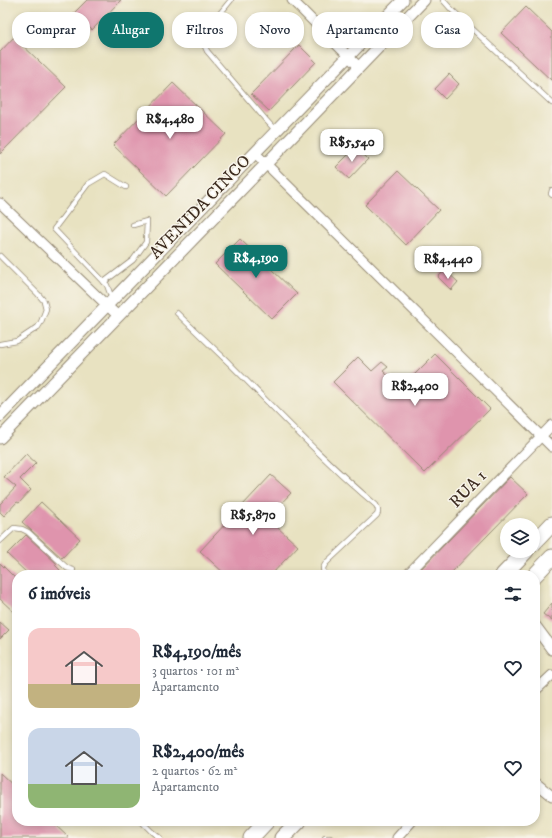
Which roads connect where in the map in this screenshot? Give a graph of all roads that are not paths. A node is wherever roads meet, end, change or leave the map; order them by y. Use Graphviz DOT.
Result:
graph roads {
  1 [pos="231,0"];
  2 [pos="292,0"];
  3 [pos="403,0"];
  4 [pos="424,0"];
  5 [pos="443,0"];
  6 [pos="349,56"];
  7 [pos="359,67"];
  8 [pos="552,103"];
  9 [pos="276,131"];
  10 [pos="255,153"];
  11 [pos="266,164"];
  12 [pos="126,187"];
  13 [pos="552,190"];
  14 [pos="552,195"];
  15 [pos="0,203"];
  16 [pos="133,225"];
  17 [pos="0,256"];
  18 [pos="104,282"];
  19 [pos="110,303"];
  20 [pos="177,314"];
  21 [pos="118,316"];
  22 [pos="0,344"];
  23 [pos="0,416"];
  24 [pos="552,425"];
  25 [pos="542,436"];
  26 [pos="0,438"];
  27 [pos="552,447"];
  28 [pos="552,524"];
  29 [pos="540,537"];
  30 [pos="0,541"];
  31 [pos="552,557"];
  32 [pos="519,558"];
  33 [pos="73,570"];
  34 [pos="323,570"];
  35 [pos="412,570"];
  36 [pos="508,570"];
  37 [pos="540,570"];
  38 [pos="540,633"];
  39 [pos="552,649"];
  40 [pos="552,675"];
  41 [pos="540,686"];
  42 [pos="540,786"];
  43 [pos="552,796"];
  44 [pos="146,826"];
  45 [pos="262,826"];
  46 [pos="294,826"];
  47 [pos="408,826"];
  48 [pos="160,838"];
  49 [pos="251,838"];
  50 [pos="282,838"];
  51 [pos="325,838"];
  52 [pos="330,838"];
  53 [pos="397,838"];
  1 -- 9 [label="lane"];
  2 -- 6 [label="street"];
  3 -- 6 [label="street, AVENIDA CINCO"];
  4 -- 7 [label="street, AVENIDA CINCO"];
  5 -- 8 [label="lane"];
  6 -- 7 [label="street"];
  6 -- 9 [label="street, AVENIDA CINCO"];
  7 -- 11 [label="street, AVENIDA CINCO"];
  9 -- 10 [label="street, AVENIDA CINCO"];
  10 -- 11 [label="street"];
  10 -- 19 [label="street, AVENIDA CINCO"];
  11 -- 21 [label="street, AVENIDA CINCO"];
  11 -- 25 [label="street"];
  12 -- 18 [label="lane"];
  13 -- 14 [label="lane"];
  15 -- 19 [label="street"];
  16 -- 18 [label="lane"];
  17 -- 22 [label="lane"];
  18 -- 19 [label="lane"];
  19 -- 21 [label="street"];
  19 -- 23 [label="street, AVENIDA CINCO"];
  20 -- 34 [label="lane"];
  21 -- 26 [label="street, AVENIDA CINCO"];
  24 -- 25 [label="street, RUA 1"];
  25 -- 27 [label="street"];
  25 -- 35 [label="street, RUA 1"];
  28 -- 29 [label="highway"];
  30 -- 33 [label="lane"];
  31 -- 37 [label="highway"];
  32 -- 36 [label="highway"];
  38 -- 39 [label="street"];
  40 -- 41 [label="street"];
  42 -- 43 [label="street"];
  44 -- 48 [label="lane"];
  45 -- 49 [label="highway"];
  46 -- 50 [label="highway"];
  47 -- 53 [label="street"];
  51 -- 52 [label="lane"];
}
